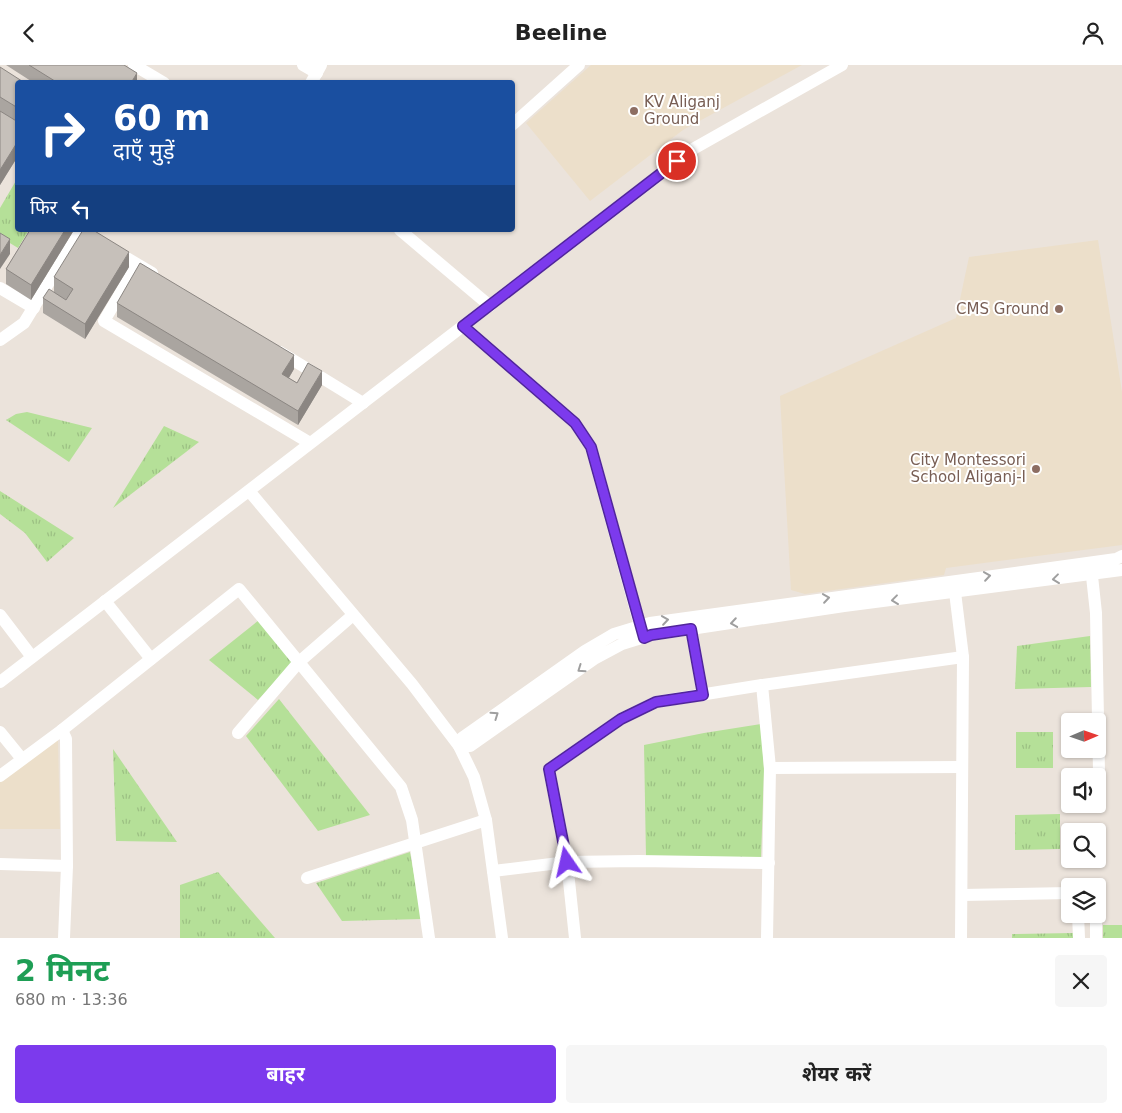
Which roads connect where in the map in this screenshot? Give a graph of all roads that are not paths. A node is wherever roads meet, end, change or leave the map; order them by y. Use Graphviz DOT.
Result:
graph roads {
  1 [pos="134,65"];
  2 [pos="303,65"];
  3 [pos="579,65"];
  4 [pos="842,65"];
  5 [pos="316,73"];
  6 [pos="159,80"];
  7 [pos="515,122"];
  8 [pos="84,232"];
  9 [pos="402,232"];
  10 [pos="105,245"];
  11 [pos="138,265"];
  12 [pos="162,279"];
  13 [pos="0,288"];
  14 [pos="490,306"];
  15 [pos="34,308"];
  16 [pos="463,326"];
  17 [pos="0,340"];
  18 [pos="268,344"];
  19 [pos="363,403"];
  20 [pos="310,443"];
  21 [pos="248,491"];
  22 [pos="1122,556"];
  23 [pos="1091,568"];
  24 [pos="1122,570"];
  25 [pos="954,587"];
  26 [pos="105,601"];
  27 [pos="0,615"];
  28 [pos="353,615"];
  29 [pos="690,623"];
  30 [pos="642,632"];
  31 [pos="32,657"];
  32 [pos="963,657"];
  33 [pos="151,659"];
  34 [pos="299,662"];
  35 [pos="0,682"];
  36 [pos="762,685"];
  37 [pos="703,695"];
  38 [pos="62,730"];
  39 [pos="0,732"];
  40 [pos="238,733"];
  41 [pos="459,746"];
  42 [pos="22,759"];
  43 [pos="962,767"];
  44 [pos="770,768"];
  45 [pos="1099,768"];
  46 [pos="0,776"];
  47 [pos="486,820"];
  48 [pos="416,843"];
  49 [pos="567,862"];
  50 [pos="768,863"];
  51 [pos="0,865"];
  52 [pos="67,866"];
  53 [pos="493,871"];
  54 [pos="307,878"];
  55 [pos="1061,893"];
  56 [pos="962,895"];
  57 [pos="1078,923"];
  58 [pos="1096,923"];
  59 [pos="64,938"];
  60 [pos="429,938"];
  61 [pos="502,938"];
  62 [pos="575,938"];
  63 [pos="767,938"];
  64 [pos="961,938"];
  65 [pos="1079,938"];
  66 [pos="1096,938"];
  1 -- 6 [label="street"];
  2 -- 5 [label="street"];
  3 -- 7 [label="street"];
  4 -- 14 [label="street"];
  8 -- 15 [label="street"];
  9 -- 14 [label="street"];
  10 -- 11 [label="street"];
  11 -- 12 [label="street"];
  11 -- 20 [label="street"];
  13 -- 15 [label="street"];
  14 -- 16 [label="street"];
  15 -- 17 [label="street"];
  16 -- 19 [label="street"];
  16 -- 30 [label="street"];
  18 -- 19 [label="street"];
  19 -- 20 [label="street"];
  20 -- 21 [label="street"];
  21 -- 26 [label="street"];
  21 -- 28 [label="street"];
  22 -- 23 [label="street"];
  23 -- 24 [label="street"];
  23 -- 25 [label="street"];
  23 -- 45 [label="street"];
  25 -- 29 [label="street"];
  25 -- 32 [label="street"];
  26 -- 31 [label="street"];
  26 -- 33 [label="street"];
  27 -- 31 [label="street"];
  28 -- 34 [label="street"];
  28 -- 41 [label="street"];
  29 -- 30 [label="street"];
  29 -- 37 [label="street"];
  30 -- 41 [label="street"];
  31 -- 35 [label="street"];
  32 -- 36 [label="street"];
  32 -- 43 [label="street"];
  33 -- 34 [label="street"];
  33 -- 38 [label="street"];
  34 -- 40 [label="street"];
  34 -- 48 [label="street"];
  36 -- 37 [label="street"];
  36 -- 44 [label="street"];
  37 -- 49 [label="street"];
  38 -- 42 [label="street"];
  38 -- 52 [label="street"];
  39 -- 42 [label="street"];
  41 -- 47 [label="street"];
  42 -- 46 [label="street"];
  43 -- 44 [label="street"];
  43 -- 56 [label="street"];
  44 -- 50 [label="street"];
  47 -- 48 [label="street"];
  47 -- 53 [label="street"];
  48 -- 54 [label="street"];
  48 -- 60 [label="street"];
  49 -- 50 [label="street"];
  49 -- 53 [label="street"];
  49 -- 62 [label="street"];
  50 -- 63 [label="street"];
  51 -- 52 [label="street"];
  52 -- 59 [label="street"];
  53 -- 61 [label="street"];
  55 -- 56 [label="street"];
  56 -- 64 [label="street"];
  57 -- 65 [label="street"];
  58 -- 66 [label="street"];
}
